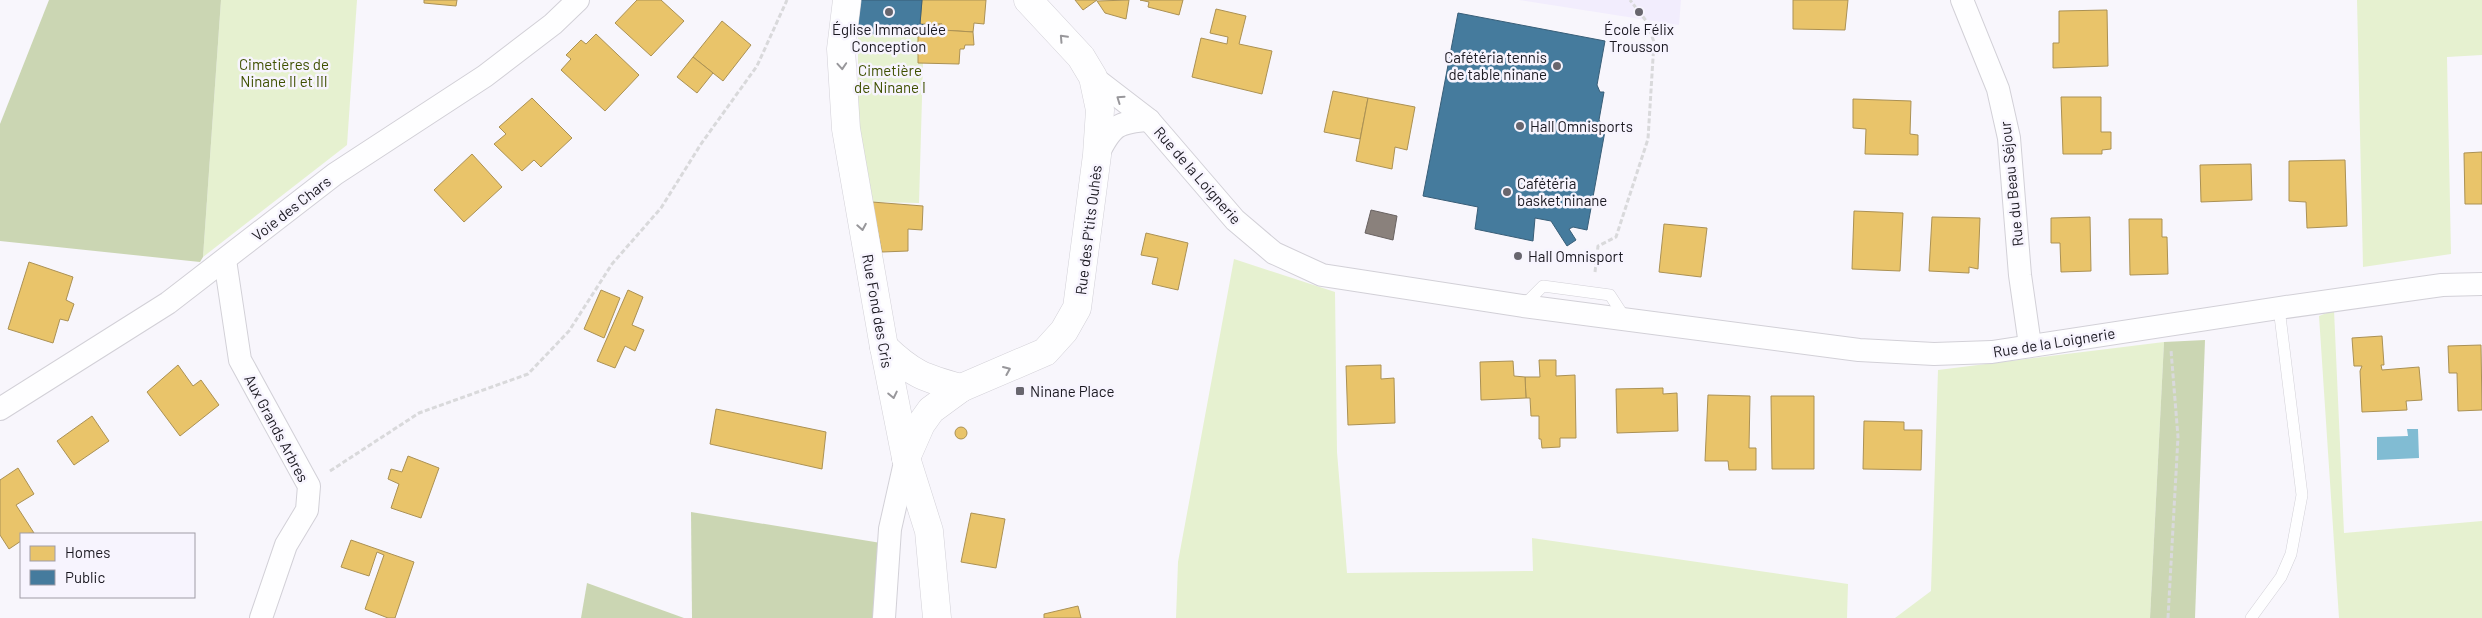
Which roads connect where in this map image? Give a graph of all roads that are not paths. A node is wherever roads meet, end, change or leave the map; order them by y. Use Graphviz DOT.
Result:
graph roads {
  1 [pos="578,0"];
  2 [pos="847,0"];
  3 [pos="1028,0"];
  4 [pos="1962,0"];
  5 [pos="1093,77"];
  6 [pos="1149,120"];
  7 [pos="1097,155"];
  8 [pos="225,260"];
  9 [pos="2482,284"];
  10 [pos="1523,306"];
  11 [pos="2279,308"];
  12 [pos="1626,319"];
  13 [pos="2030,345"];
  14 [pos="884,347"];
  15 [pos="961,388"];
  16 [pos="0,409"];
  17 [pos="906,458"];
  18 [pos="261,618"];
  19 [pos="884,618"];
  20 [pos="938,618"];
  21 [pos="2251,618"];
  1 -- 8 [label="street, Voie des Chars"];
  2 -- 14 [label="street, Rue Fond des Cris, one-way"];
  5 -- 3 [label="street, Rue de la Loignerie, one-way"];
  4 -- 13 [label="street, Rue du Beau Séjour"];
  6 -- 5 [label="street, Rue de la Loignerie, one-way"];
  5 -- 7 [label="street, Rue des P'tits Ouhès"];
  6 -- 7 [label="street, Rue des P'tits Ouhès"];
  6 -- 10 [label="street, Rue de la Loignerie"];
  15 -- 7 [label="street, Rue des P'tits Ouhès, one-way"];
  8 -- 16 [label="street, Voie des Chars"];
  8 -- 18 [label="street, Aux Grands Arbres"];
  9 -- 11 [label="street, Rue de la Loignerie"];
  10 -- 12 [label="street, Rue de la Loignerie"];
  10 -- 12 [label="lane"];
  11 -- 13 [label="street, Rue de la Loignerie"];
  11 -- 21 [label="lane"];
  12 -- 13 [label="street, Rue de la Loignerie"];
  14 -- 15 [label="street"];
  14 -- 17 [label="street, Rue Fond des Cris, one-way"];
  15 -- 17 [label="street, Rue des P'tits Ouhès"];
  17 -- 19 [label="street"];
  17 -- 20 [label="street, Rue Fond des Cris"];
}
